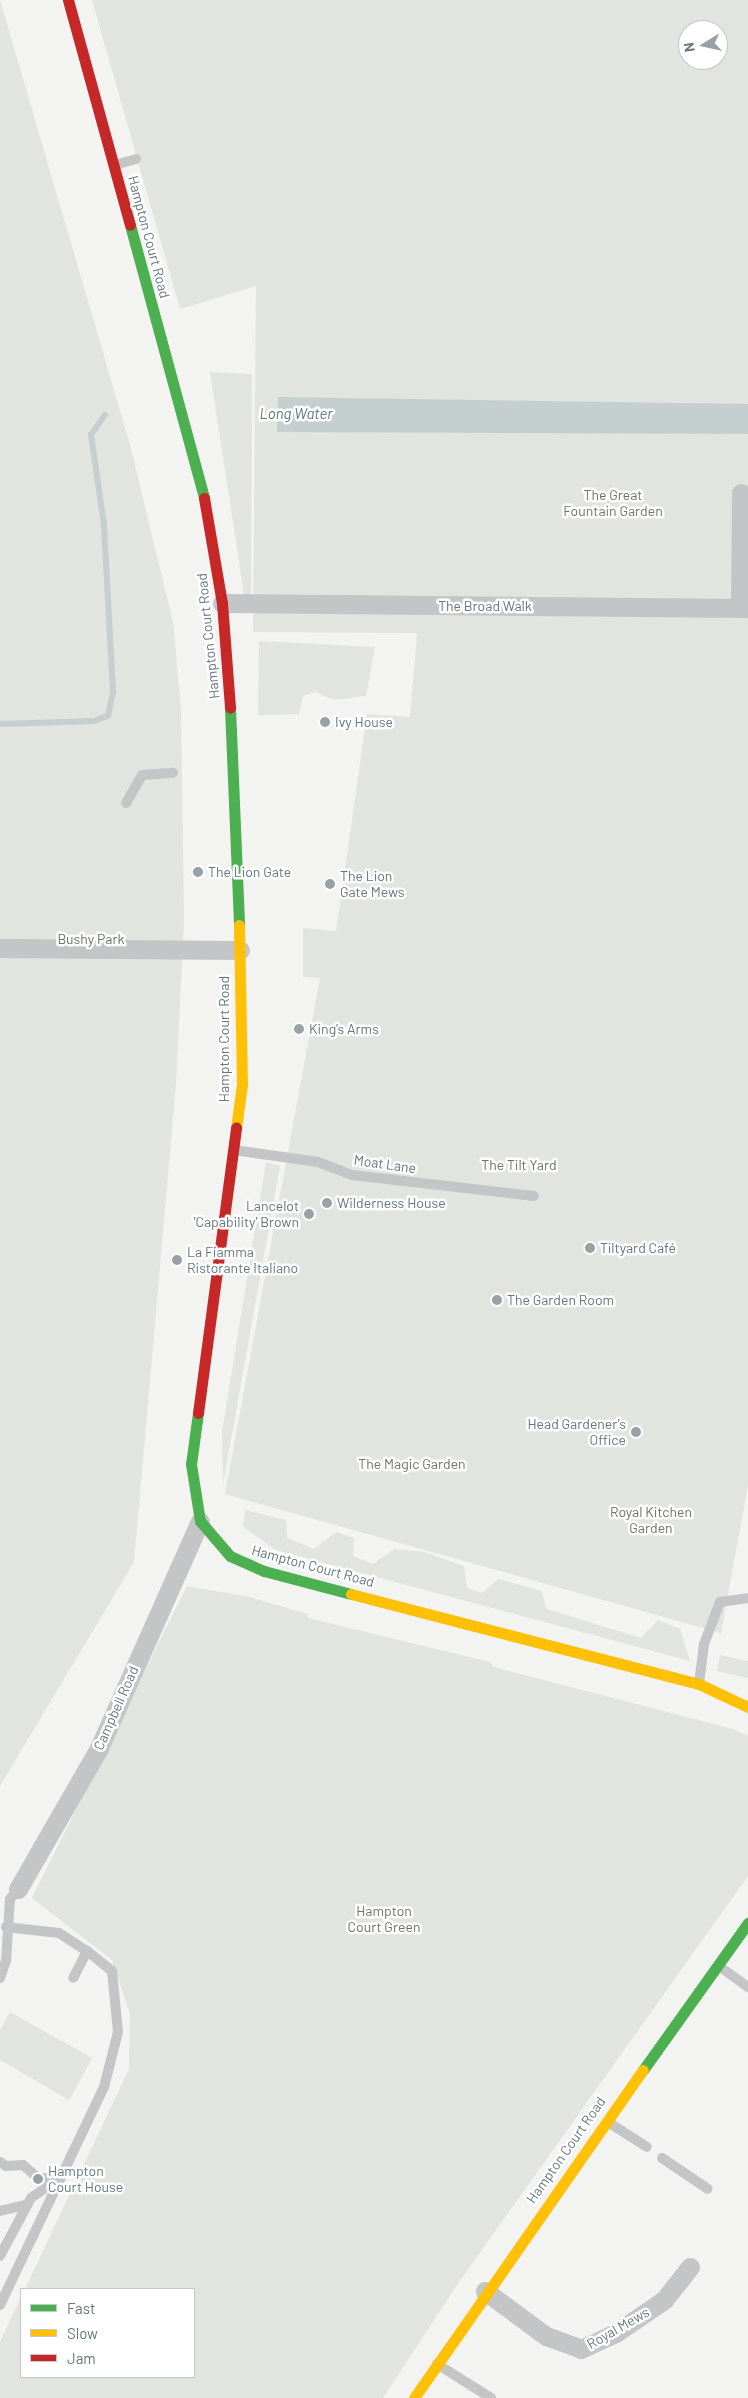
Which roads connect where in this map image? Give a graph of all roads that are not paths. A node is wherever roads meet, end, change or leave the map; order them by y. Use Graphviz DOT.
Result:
graph roads {
  1 [pos="68,0"];
  2 [pos="136,159"];
  3 [pos="114,166"];
  4 [pos="741,494"];
  5 [pos="222,604"];
  6 [pos="744,608"];
  7 [pos="173,773"];
  8 [pos="126,803"];
  9 [pos="0,948"];
  10 [pos="240,950"];
  11 [pos="234,1150"];
  12 [pos="534,1196"];
  13 [pos="200,1521"];
  14 [pos="748,1598"];
  15 [pos="699,1684"];
  16 [pos="742,1699"];
  17 [pos="748,1707"];
  18 [pos="14,1894"];
  19 [pos="0,1907"];
  20 [pos="748,1923"];
  21 [pos="6,1927"];
  22 [pos="87,1952"];
  23 [pos="718,1965"];
  24 [pos="0,1978"];
  25 [pos="72,1978"];
  26 [pos="748,1987"];
  27 [pos="606,2120"];
  28 [pos="647,2146"];
  29 [pos="662,2158"];
  30 [pos="0,2162"];
  31 [pos="61,2178"];
  32 [pos="708,2189"];
  33 [pos="27,2205"];
  34 [pos="0,2212"];
  35 [pos="0,2256"];
  36 [pos="690,2267"];
  37 [pos="485,2291"];
  38 [pos="0,2305"];
  39 [pos="436,2363"];
  40 [pos="414,2398"];
  41 [pos="491,2398"];
  1 -- 3 [label="main road, Hampton Court Road"];
  2 -- 3 [label="lane"];
  3 -- 5 [label="main road, Hampton Court Road"];
  4 -- 6 [label="street"];
  5 -- 6 [label="street, The Broad Walk"];
  5 -- 10 [label="main road, Hampton Court Road"];
  7 -- 8 [label="lane"];
  9 -- 10 [label="street"];
  10 -- 11 [label="main road, Hampton Court Road"];
  11 -- 12 [label="lane, Moat Lane"];
  11 -- 13 [label="main road, Hampton Court Road"];
  13 -- 15 [label="main road, Hampton Court Road"];
  13 -- 18 [label="street, Campbell Road"];
  14 -- 15 [label="lane"];
  15 -- 16 [label="main road, Hampton Court Road"];
  16 -- 17 [label="main road, Hampton Court Road"];
  18 -- 19 [label="lane"];
  18 -- 21 [label="lane"];
  20 -- 23 [label="main road, Hampton Court Road"];
  21 -- 22 [label="lane"];
  21 -- 24 [label="lane"];
  22 -- 25 [label="lane"];
  22 -- 31 [label="lane"];
  23 -- 26 [label="lane"];
  23 -- 27 [label="main road, Hampton Court Road"];
  27 -- 28 [label="lane"];
  27 -- 37 [label="main road, Hampton Court Road"];
  29 -- 32 [label="lane"];
  30 -- 31 [label="lane"];
  31 -- 33 [label="lane"];
  31 -- 38 [label="lane"];
  33 -- 34 [label="lane"];
  33 -- 35 [label="lane"];
  36 -- 37 [label="street, Royal Mews"];
  37 -- 39 [label="main road, Hampton Court Road"];
  39 -- 40 [label="main road, Hampton Court Road"];
  39 -- 41 [label="lane"];
}
